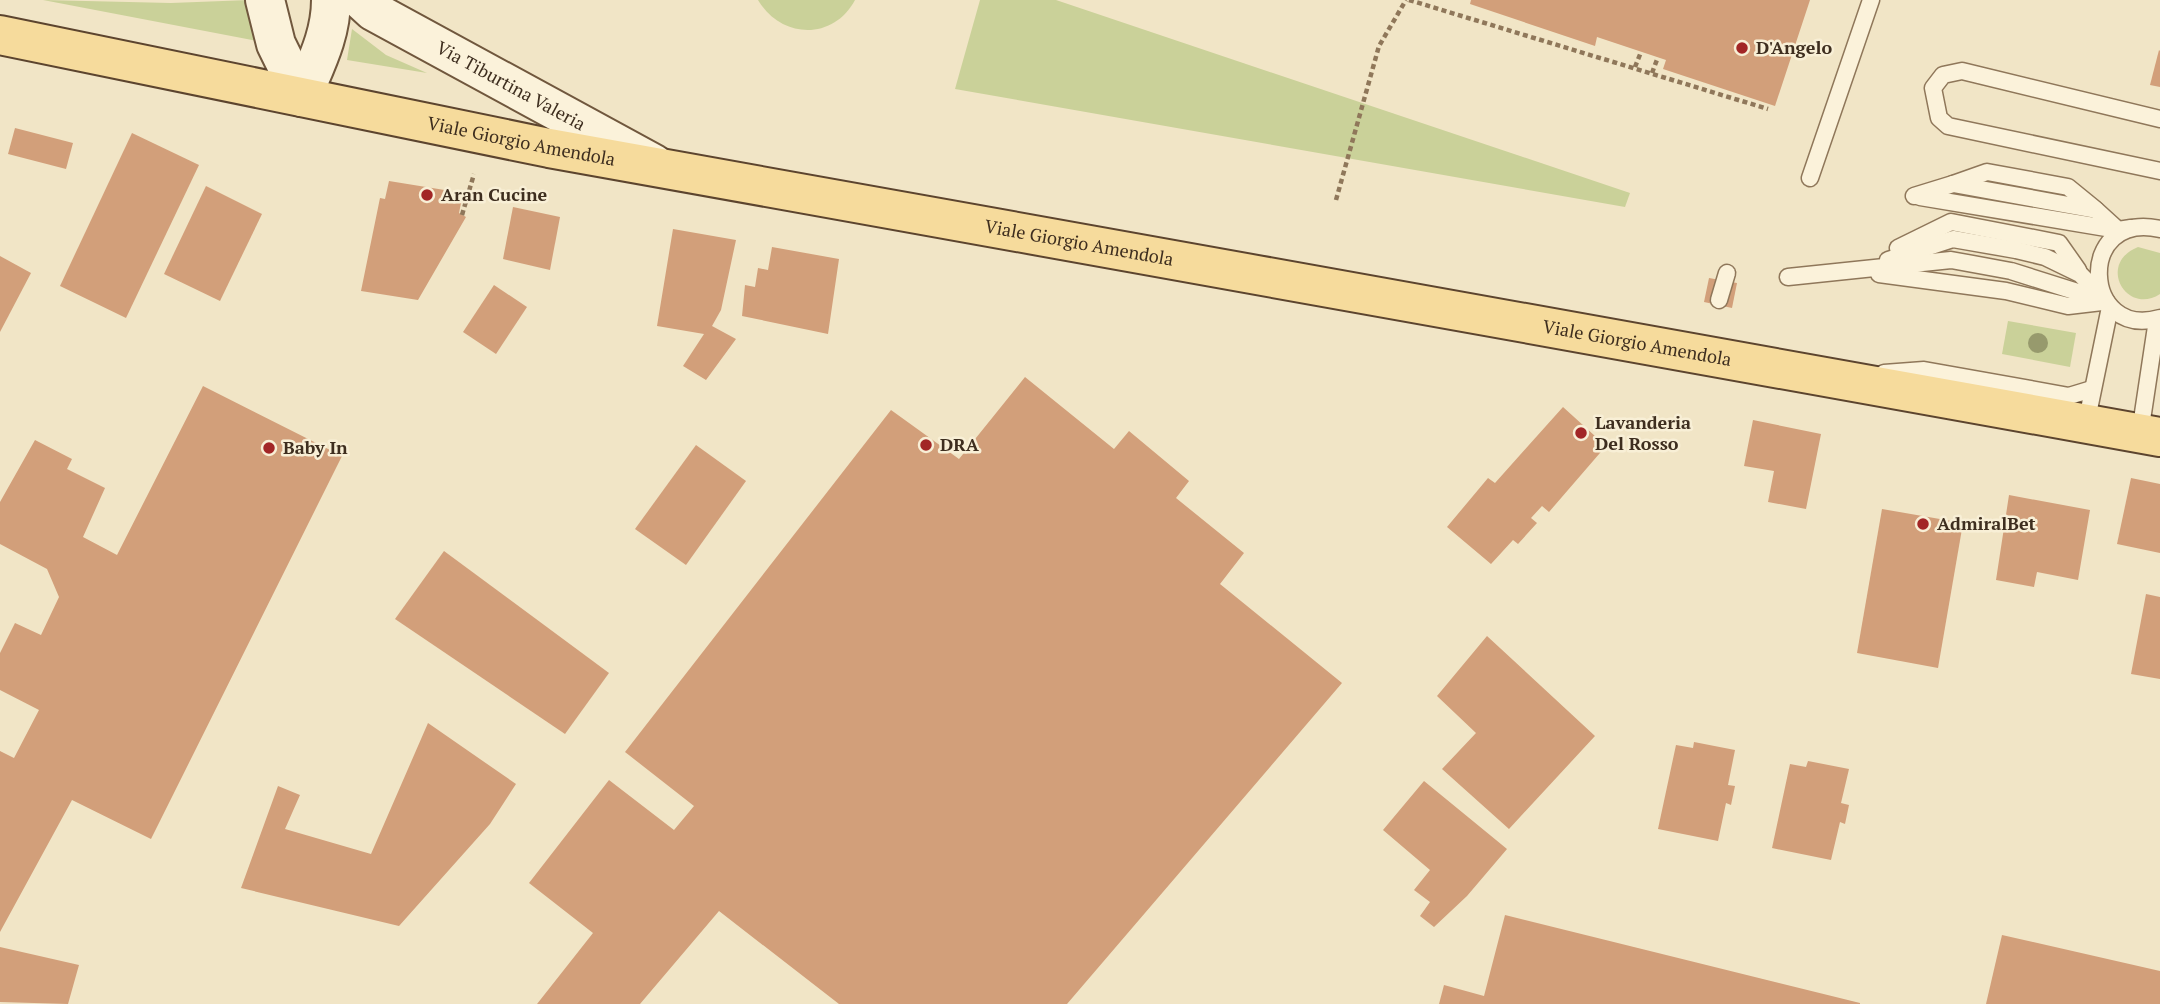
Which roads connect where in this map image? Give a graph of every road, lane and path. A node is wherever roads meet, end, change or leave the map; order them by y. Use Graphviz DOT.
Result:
graph roads {
  1 [pos="265,0"];
  2 [pos="331,0"];
  3 [pos="361,0"];
  4 [pos="1408,0"];
  5 [pos="1871,0"];
  6 [pos="0,35"];
  7 [pos="1641,52"];
  8 [pos="1658,58"];
  9 [pos="1635,67"];
  10 [pos="1652,73"];
  11 [pos="302,97"];
  12 [pos="1768,109"];
  13 [pos="2160,119"];
  14 [pos="662,169"];
  15 [pos="2160,171"];
  16 [pos="474,174"];
  17 [pos="1810,178"];
  18 [pos="1336,200"];
  19 [pos="462,215"];
  20 [pos="2125,229"];
  21 [pos="2160,229"];
  22 [pos="1852,271"];
  23 [pos="1727,273"];
  24 [pos="1788,277"];
  25 [pos="1719,300"];
  26 [pos="2108,304"];
  27 [pos="2159,319"];
  28 [pos="2147,385"];
  29 [pos="2160,401"];
  30 [pos="2089,406"];
  31 [pos="2150,435"];
  1 -- 11 [label="street"];
  2 -- 11 [label="street"];
  3 -- 14 [label="street, Via Tiburtina Valeria"];
  4 -- 9 [label="path"];
  4 -- 18 [label="path"];
  5 -- 17 [label="lane"];
  6 -- 11 [label="main road, Viale Giorgio Amendola"];
  7 -- 9 [label="path"];
  8 -- 10 [label="path"];
  9 -- 10 [label="path"];
  10 -- 12 [label="path"];
  11 -- 14 [label="main road, Viale Giorgio Amendola"];
  13 -- 15 [label="lane"];
  14 -- 30 [label="main road, Viale Giorgio Amendola"];
  16 -- 19 [label="path"];
  20 -- 20 [label="lane"];
  20 -- 21 [label="lane"];
  20 -- 26 [label="lane"];
  22 -- 24 [label="lane"];
  22 -- 26 [label="lane"];
  22 -- 26 [label="lane"];
  22 -- 26 [label="lane"];
  23 -- 25 [label="lane"];
  26 -- 27 [label="lane"];
  26 -- 30 [label="lane"];
  27 -- 28 [label="lane"];
  28 -- 29 [label="lane"];
  28 -- 31 [label="lane"];
  30 -- 31 [label="main road, Viale Giorgio Amendola"];
}
